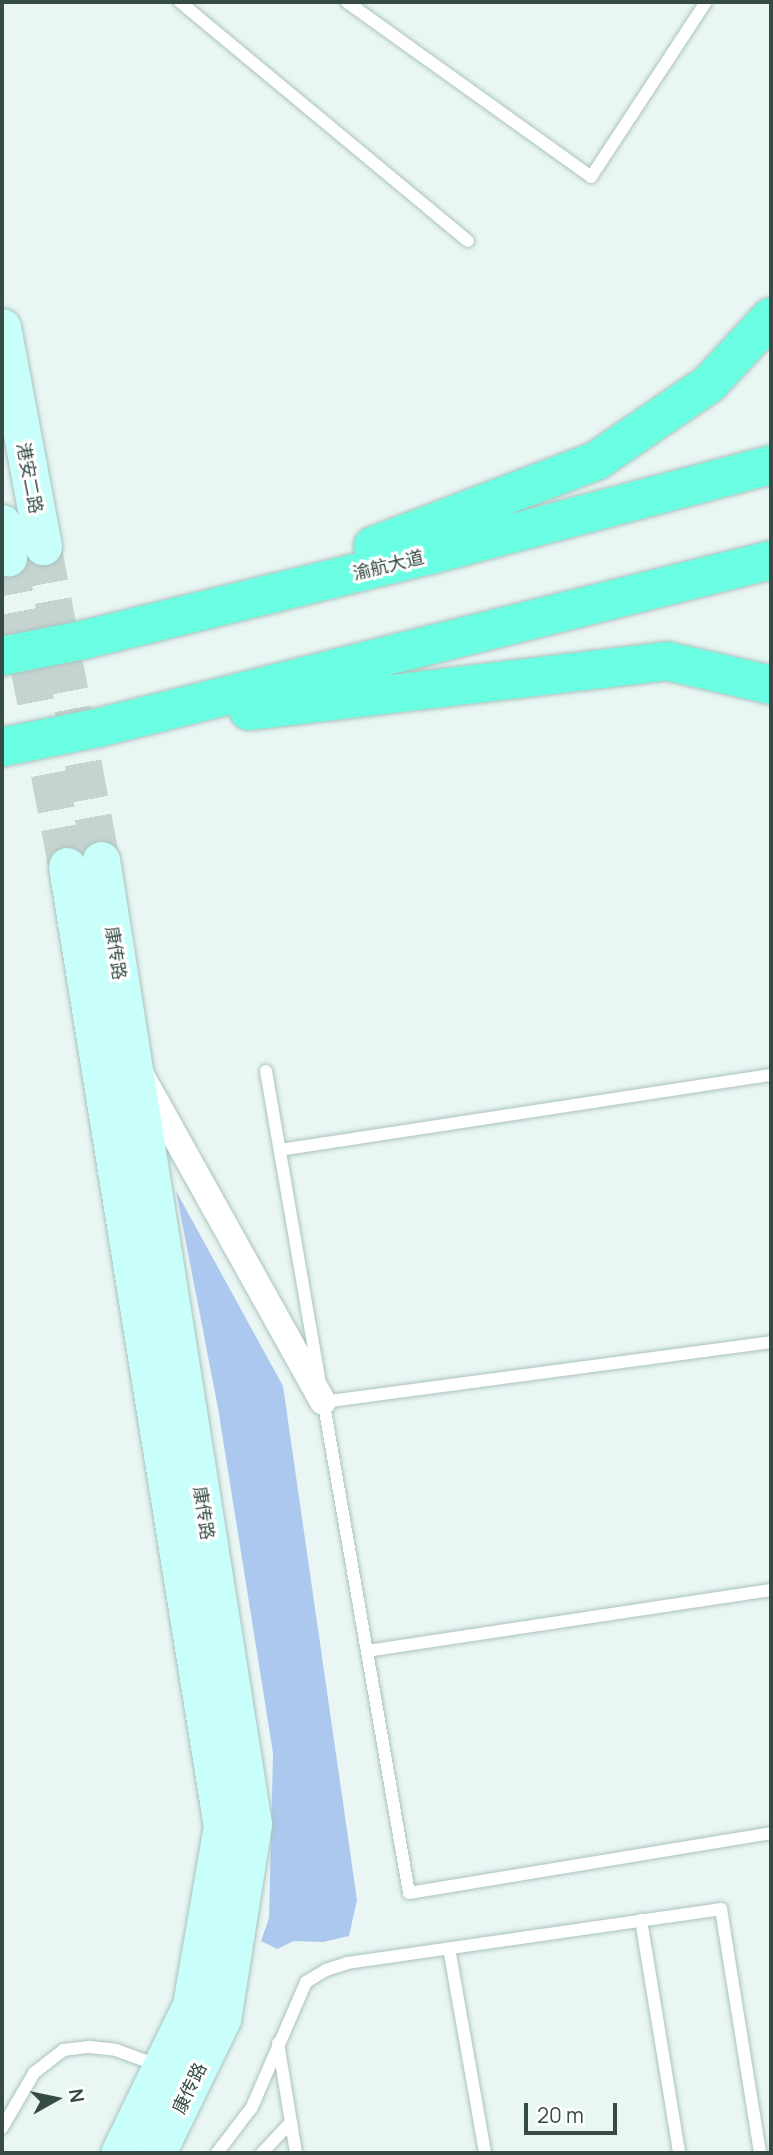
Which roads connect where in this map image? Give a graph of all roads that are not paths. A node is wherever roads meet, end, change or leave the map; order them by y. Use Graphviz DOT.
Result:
graph roads {
  1 [pos="180,2"];
  2 [pos="347,2"];
  3 [pos="706,2"];
  4 [pos="468,240"];
  5 [pos="771,317"];
  6 [pos="2,327"];
  7 [pos="771,465"];
  8 [pos="43,546"];
  9 [pos="771,560"];
  10 [pos="83,640"];
  11 [pos="2,656"];
  12 [pos="771,685"];
  13 [pos="97,728"];
  14 [pos="2,747"];
  15 [pos="133,1061"];
  16 [pos="266,1071"];
  17 [pos="771,1075"];
  18 [pos="280,1150"];
  19 [pos="771,1342"];
  20 [pos="323,1402"];
  21 [pos="771,1590"];
  22 [pos="367,1651"];
  23 [pos="771,1833"];
  24 [pos="641,1920"];
  25 [pos="449,1948"];
  26 [pos="278,2043"];
  27 [pos="161,2067"];
  28 [pos="291,2122"];
  29 [pos="2,2128"];
  30 [pos="119,2153"];
  31 [pos="157,2153"];
  32 [pos="217,2153"];
  33 [pos="262,2153"];
  34 [pos="296,2153"];
  35 [pos="485,2153"];
  36 [pos="679,2153"];
  37 [pos="760,2153"];
  1 -- 4 [label="lane"];
  2 -- 3 [label="lane"];
  5 -- 10 [label="highway"];
  6 -- 8 [label="main road, 港安二路"];
  7 -- 10 [label="highway, 渝航大道"];
  9 -- 13 [label="highway"];
  10 -- 11 [label="highway, 渝航大道"];
  12 -- 13 [label="highway"];
  13 -- 14 [label="highway"];
  15 -- 20 [label="street"];
  15 -- 27 [label="main road, 康传路"];
  15 -- 31 [label="main road, 康传路"];
  16 -- 18 [label="lane"];
  17 -- 18 [label="lane"];
  18 -- 20 [label="lane"];
  19 -- 20 [label="lane"];
  20 -- 22 [label="lane"];
  21 -- 22 [label="lane"];
  22 -- 23 [label="lane"];
  24 -- 25 [label="lane"];
  24 -- 36 [label="lane"];
  24 -- 37 [label="lane"];
  25 -- 26 [label="lane"];
  25 -- 35 [label="lane"];
  26 -- 28 [label="lane"];
  26 -- 32 [label="lane"];
  27 -- 29 [label="lane"];
  27 -- 30 [label="main road, 康传路"];
  28 -- 33 [label="lane"];
  28 -- 34 [label="lane"];
}
